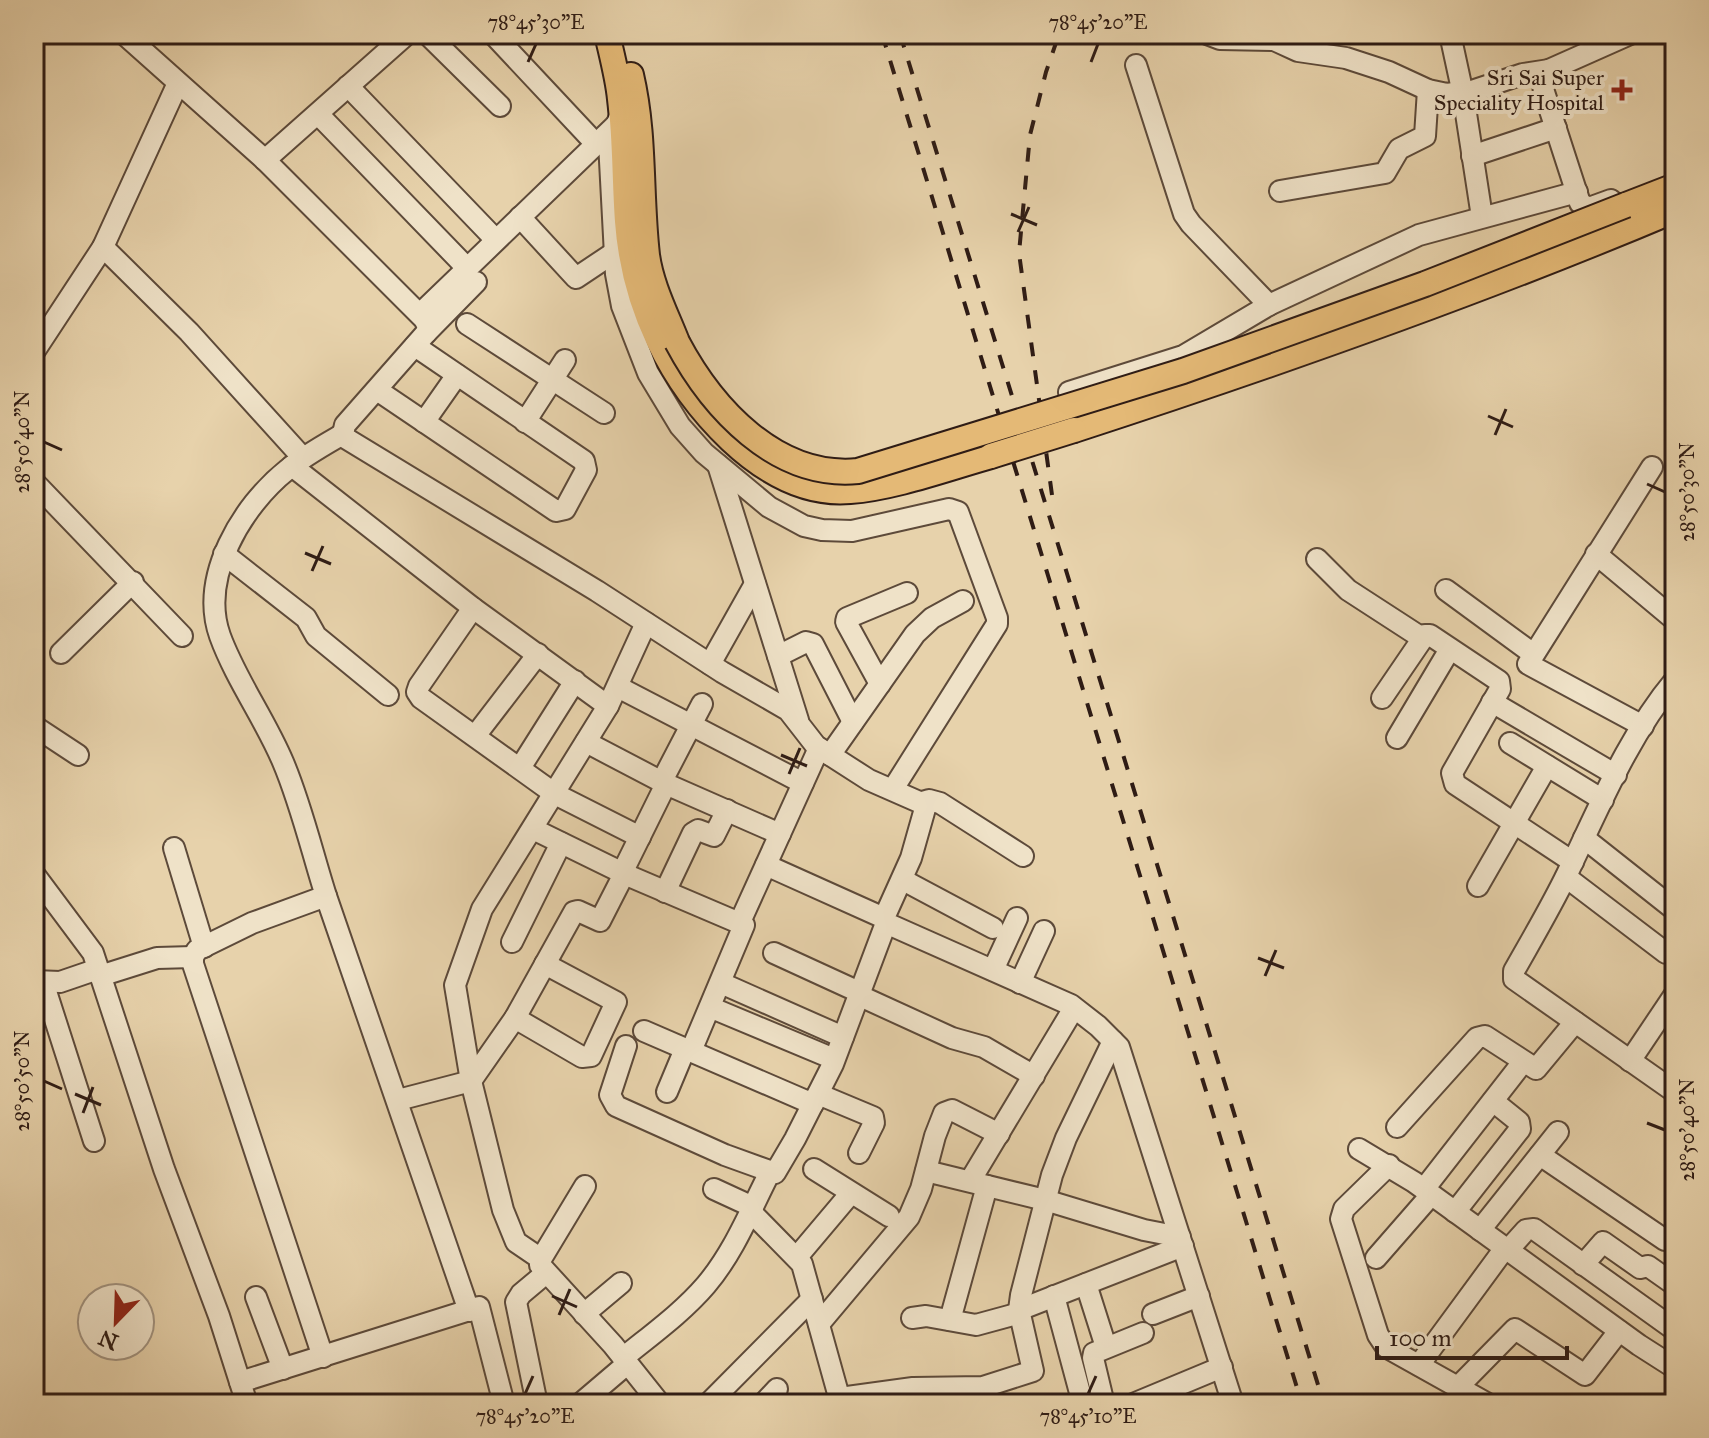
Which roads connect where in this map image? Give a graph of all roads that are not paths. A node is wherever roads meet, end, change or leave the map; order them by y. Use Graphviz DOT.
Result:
graph roads {
  1 [pos="124,34"];
  2 [pos="427,34"];
  3 [pos="493,34"];
  4 [pos="607,34"];
  5 [pos="621,34"];
  6 [pos="1207,34"];
  7 [pos="1450,34"];
  8 [pos="1630,34"];
  9 [pos="397,37"];
  10 [pos="1136,65"];
  11 [pos="1549,70"];
  12 [pos="178,83"];
  13 [pos="348,86"];
  14 [pos="1451,93"];
  15 [pos="500,106"];
  16 [pos="318,114"];
  17 [pos="618,120"];
  18 [pos="1556,128"];
  19 [pos="596,144"];
  20 [pos="1472,156"];
  21 [pos="265,160"];
  22 [pos="1675,178"];
  23 [pos="1675,186"];
  24 [pos="1280,191"];
  25 [pos="1577,192"];
  26 [pos="1675,210"];
  27 [pos="520,217"];
  28 [pos="1482,217"];
  29 [pos="496,240"];
  30 [pos="103,247"];
  31 [pos="615,252"];
  32 [pos="472,275"];
  33 [pos="1269,305"];
  34 [pos="467,324"];
  35 [pos="420,331"];
  36 [pos="670,346"];
  37 [pos="34,352"];
  38 [pos="565,360"];
  39 [pos="457,375"];
  40 [pos="553,379"];
  41 [pos="377,390"];
  42 [pos="1069,392"];
  43 [pos="604,413"];
  44 [pos="424,422"];
  45 [pos="525,422"];
  46 [pos="343,434"];
  47 [pos="297,462"];
  48 [pos="718,465"];
  49 [pos="1652,467"];
  50 [pos="34,482"];
  51 [pos="224,554"];
  52 [pos="1596,554"];
  53 [pos="1317,559"];
  54 [pos="133,582"];
  55 [pos="755,584"];
  56 [pos="1446,590"];
  57 [pos="907,593"];
  58 [pos="963,601"];
  59 [pos="473,608"];
  60 [pos="1675,620"];
  61 [pos="646,623"];
  62 [pos="182,636"];
  63 [pos="1422,638"];
  64 [pos="1450,649"];
  65 [pos="61,653"];
  66 [pos="1532,653"];
  67 [pos="538,654"];
  68 [pos="779,658"];
  69 [pos="710,664"];
  70 [pos="1675,680"];
  71 [pos="575,681"];
  72 [pos="880,684"];
  73 [pos="618,687"];
  74 [pos="757,692"];
  75 [pos="388,695"];
  76 [pos="1382,698"];
  77 [pos="1492,702"];
  78 [pos="702,704"];
  79 [pos="608,706"];
  80 [pos="799,722"];
  81 [pos="853,722"];
  82 [pos="34,726"];
  83 [pos="691,726"];
  84 [pos="1643,726"];
  85 [pos="475,736"];
  86 [pos="1397,738"];
  87 [pos="586,742"];
  88 [pos="1510,743"];
  89 [pos="825,752"];
  90 [pos="78,755"];
  91 [pos="1547,766"];
  92 [pos="520,768"];
  93 [pos="1616,775"];
  94 [pos="664,782"];
  95 [pos="803,783"];
  96 [pos="893,789"];
  97 [pos="555,794"];
  98 [pos="1603,800"];
  99 [pos="922,802"];
  100 [pos="727,810"];
  101 [pos="1514,823"];
  102 [pos="533,829"];
  103 [pos="780,834"];
  104 [pos="640,837"];
  105 [pos="1584,838"];
  106 [pos="561,843"];
  107 [pos="174,848"];
  108 [pos="1023,856"];
  109 [pos="766,865"];
  110 [pos="1569,870"];
  111 [pos="623,874"];
  112 [pos="903,880"];
  113 [pos="38,886"];
  114 [pos="1478,886"];
  115 [pos="665,892"];
  116 [pos="326,896"];
  117 [pos="1675,910"];
  118 [pos="1017,918"];
  119 [pos="885,920"];
  120 [pos="740,922"];
  121 [pos="993,928"];
  122 [pos="1044,931"];
  123 [pos="512,942"];
  124 [pos="198,952"];
  125 [pos="774,953"];
  126 [pos="1666,953"];
  127 [pos="545,964"];
  128 [pos="993,970"];
  129 [pos="99,973"];
  130 [pos="38,982"];
  131 [pos="721,983"];
  132 [pos="1020,983"];
  133 [pos="858,994"];
  134 [pos="1675,994"];
  135 [pos="712,1008"];
  136 [pos="1074,1008"];
  137 [pos="515,1018"];
  138 [pos="1575,1022"];
  139 [pos="644,1031"];
  140 [pos="843,1037"];
  141 [pos="1113,1041"];
  142 [pos="626,1046"];
  143 [pos="688,1050"];
  144 [pos="834,1059"];
  145 [pos="1630,1061"];
  146 [pos="1523,1062"];
  147 [pos="1034,1076"];
  148 [pos="471,1081"];
  149 [pos="667,1092"];
  150 [pos="1675,1092"];
  151 [pos="816,1099"];
  152 [pos="398,1100"];
  153 [pos="1493,1101"];
  154 [pos="1397,1127"];
  155 [pos="1558,1132"];
  156 [pos="999,1134"];
  157 [pos="94,1141"];
  158 [pos="1359,1149"];
  159 [pos="859,1153"];
  160 [pos="1540,1155"];
  161 [pos="1389,1165"];
  162 [pos="814,1169"];
  163 [pos="926,1171"];
  164 [pos="770,1172"];
  165 [pos="978,1184"];
  166 [pos="585,1186"];
  167 [pos="714,1189"];
  168 [pos="1428,1192"];
  169 [pos="851,1193"];
  170 [pos="1045,1200"];
  171 [pos="752,1209"];
  172 [pos="1455,1212"];
  173 [pos="889,1216"];
  174 [pos="1480,1230"];
  175 [pos="1670,1233"];
  176 [pos="1182,1241"];
  177 [pos="1506,1249"];
  178 [pos="797,1257"];
  179 [pos="1376,1258"];
  180 [pos="1583,1265"];
  181 [pos="543,1266"];
  182 [pos="1648,1266"];
  183 [pos="621,1283"];
  184 [pos="1086,1284"];
  185 [pos="1675,1285"];
  186 [pos="1054,1296"];
  187 [pos="1199,1296"];
  188 [pos="256,1297"];
  189 [pos="812,1299"];
  190 [pos="469,1311"];
  191 [pos="1020,1311"];
  192 [pos="584,1314"];
  193 [pos="1153,1314"];
  194 [pos="912,1318"];
  195 [pos="950,1320"];
  196 [pos="819,1324"];
  197 [pos="1675,1330"];
  198 [pos="1619,1331"];
  199 [pos="1143,1333"];
  200 [pos="1106,1347"];
  201 [pos="323,1357"];
  202 [pos="625,1361"];
  203 [pos="1419,1365"];
  204 [pos="1222,1367"];
  205 [pos="1675,1368"];
  206 [pos="283,1369"];
  207 [pos="240,1382"];
  208 [pos="1458,1387"];
  209 [pos="928,1396"];
  210 [pos="841,1401"];
  211 [pos="247,1404"];
  212 [pos="504,1404"];
  213 [pos="537,1404"];
  214 [pos="580,1404"];
  215 [pos="660,1404"];
  216 [pos="708,1404"];
  217 [pos="1083,1404"];
  218 [pos="1104,1404"];
  219 [pos="1133,1404"];
  220 [pos="1233,1404"];
  221 [pos="1488,1404"];
  1 -- 12 [label="street"];
  2 -- 15 [label="street"];
  3 -- 19 [label="street"];
  4 -- 17 [label="main road"];
  5 -- 36 [label="main road"];
  6 -- 14 [label="street"];
  7 -- 14 [label="street"];
  8 -- 11 [label="street"];
  9 -- 13 [label="street"];
  10 -- 33 [label="street"];
  11 -- 14 [label="street"];
  11 -- 18 [label="street"];
  12 -- 21 [label="street"];
  12 -- 30 [label="street"];
  13 -- 16 [label="street"];
  13 -- 29 [label="street"];
  14 -- 20 [label="street"];
  14 -- 24 [label="street"];
  16 -- 21 [label="street"];
  16 -- 32 [label="street"];
  17 -- 19 [label="street"];
  17 -- 31 [label="street"];
  17 -- 36 [label="main road"];
  18 -- 20 [label="street"];
  18 -- 25 [label="street"];
  19 -- 27 [label="street"];
  20 -- 28 [label="street"];
  21 -- 35 [label="street"];
  22 -- 25 [label="street"];
  23 -- 36 [label="main road, bridge"];
  25 -- 28 [label="street"];
  26 -- 36 [label="main road, bridge"];
  27 -- 29 [label="street"];
  27 -- 31 [label="street"];
  28 -- 33 [label="street"];
  29 -- 32 [label="street"];
  30 -- 37 [label="street"];
  30 -- 47 [label="street"];
  31 -- 48 [label="street"];
  32 -- 35 [label="street"];
  33 -- 42 [label="street"];
  34 -- 40 [label="street"];
  35 -- 39 [label="street"];
  35 -- 41 [label="street"];
  38 -- 40 [label="street"];
  39 -- 44 [label="street"];
  39 -- 45 [label="street"];
  40 -- 43 [label="street"];
  40 -- 45 [label="street"];
  41 -- 44 [label="street"];
  41 -- 46 [label="street"];
  44 -- 45 [label="street"];
  46 -- 47 [label="street"];
  46 -- 61 [label="street"];
  47 -- 51 [label="street"];
  47 -- 59 [label="street"];
  48 -- 55 [label="street"];
  48 -- 96 [label="street"];
  49 -- 52 [label="street"];
  50 -- 54 [label="street"];
  51 -- 75 [label="street"];
  51 -- 116 [label="street"];
  52 -- 60 [label="street"];
  52 -- 66 [label="street"];
  53 -- 63 [label="street"];
  54 -- 62 [label="street"];
  54 -- 65 [label="street"];
  55 -- 68 [label="street"];
  55 -- 69 [label="street"];
  56 -- 66 [label="street"];
  57 -- 72 [label="street"];
  58 -- 72 [label="street"];
  59 -- 67 [label="street"];
  59 -- 85 [label="street"];
  61 -- 69 [label="street"];
  61 -- 73 [label="street"];
  63 -- 64 [label="street"];
  63 -- 76 [label="street"];
  64 -- 77 [label="street"];
  64 -- 86 [label="street"];
  66 -- 84 [label="street"];
  67 -- 71 [label="street"];
  67 -- 85 [label="street"];
  68 -- 74 [label="street"];
  68 -- 80 [label="street"];
  68 -- 81 [label="street"];
  69 -- 74 [label="street"];
  70 -- 84 [label="street"];
  71 -- 79 [label="street"];
  71 -- 92 [label="street"];
  72 -- 81 [label="street"];
  73 -- 79 [label="street"];
  73 -- 83 [label="street"];
  74 -- 80 [label="street"];
  77 -- 93 [label="street"];
  77 -- 101 [label="street"];
  78 -- 83 [label="street"];
  79 -- 87 [label="street"];
  80 -- 89 [label="street"];
  81 -- 89 [label="street"];
  82 -- 90 [label="street"];
  83 -- 94 [label="street"];
  83 -- 95 [label="street"];
  84 -- 93 [label="street"];
  85 -- 92 [label="street"];
  87 -- 94 [label="street"];
  87 -- 97 [label="street"];
  88 -- 91 [label="street"];
  89 -- 95 [label="street"];
  89 -- 96 [label="street"];
  91 -- 98 [label="street"];
  91 -- 101 [label="street"];
  92 -- 97 [label="street"];
  93 -- 98 [label="street"];
  94 -- 100 [label="street"];
  94 -- 104 [label="street"];
  95 -- 103 [label="street"];
  96 -- 99 [label="street"];
  97 -- 102 [label="street"];
  97 -- 104 [label="street"];
  98 -- 105 [label="street"];
  99 -- 108 [label="street"];
  99 -- 112 [label="street"];
  100 -- 103 [label="street"];
  100 -- 115 [label="street"];
  101 -- 110 [label="street"];
  101 -- 114 [label="street"];
  102 -- 106 [label="street"];
  102 -- 148 [label="street"];
  103 -- 109 [label="street"];
  104 -- 111 [label="street"];
  105 -- 110 [label="street"];
  105 -- 117 [label="street"];
  106 -- 111 [label="street"];
  106 -- 123 [label="street"];
  107 -- 124 [label="street"];
  109 -- 119 [label="street"];
  109 -- 120 [label="street"];
  110 -- 126 [label="street"];
  110 -- 138 [label="street"];
  111 -- 115 [label="street"];
  111 -- 127 [label="street"];
  112 -- 119 [label="street"];
  112 -- 121 [label="street"];
  113 -- 129 [label="street"];
  115 -- 120 [label="street"];
  116 -- 124 [label="street"];
  116 -- 152 [label="street"];
  118 -- 128 [label="street"];
  119 -- 128 [label="street"];
  119 -- 133 [label="street"];
  120 -- 131 [label="street"];
  122 -- 132 [label="street"];
  124 -- 129 [label="street"];
  124 -- 201 [label="street"];
  125 -- 133 [label="street"];
  127 -- 137 [label="street"];
  127 -- 137 [label="street"];
  128 -- 132 [label="street"];
  129 -- 130 [label="street"];
  129 -- 207 [label="street"];
  130 -- 157 [label="street"];
  131 -- 135 [label="street"];
  131 -- 140 [label="street"];
  132 -- 136 [label="street"];
  133 -- 140 [label="street"];
  133 -- 147 [label="street"];
  134 -- 145 [label="street"];
  135 -- 143 [label="street"];
  135 -- 144 [label="street"];
  136 -- 141 [label="street"];
  136 -- 147 [label="street"];
  137 -- 148 [label="street"];
  138 -- 145 [label="street"];
  138 -- 146 [label="street"];
  139 -- 143 [label="street"];
  140 -- 144 [label="street"];
  141 -- 170 [label="street"];
  141 -- 176 [label="street"];
  142 -- 164 [label="street"];
  143 -- 149 [label="street"];
  143 -- 151 [label="street"];
  144 -- 151 [label="street"];
  145 -- 150 [label="street"];
  146 -- 153 [label="street"];
  146 -- 154 [label="street"];
  147 -- 156 [label="street"];
  148 -- 152 [label="street"];
  148 -- 181 [label="street"];
  151 -- 159 [label="street"];
  151 -- 164 [label="street"];
  152 -- 190 [label="street"];
  153 -- 168 [label="street"];
  153 -- 172 [label="street"];
  155 -- 160 [label="street"];
  156 -- 163 [label="street"];
  156 -- 165 [label="street"];
  158 -- 161 [label="street"];
  160 -- 174 [label="street"];
  160 -- 175 [label="street"];
  161 -- 168 [label="street"];
  161 -- 203 [label="street"];
  162 -- 169 [label="street"];
  163 -- 165 [label="street"];
  163 -- 196 [label="street"];
  164 -- 171 [label="street"];
  165 -- 170 [label="street"];
  165 -- 195 [label="street"];
  166 -- 181 [label="street"];
  167 -- 171 [label="street"];
  168 -- 172 [label="street"];
  168 -- 179 [label="street"];
  169 -- 173 [label="street"];
  169 -- 178 [label="street"];
  170 -- 176 [label="street"];
  170 -- 191 [label="street"];
  171 -- 178 [label="street"];
  171 -- 202 [label="street"];
  172 -- 174 [label="street"];
  174 -- 177 [label="street"];
  175 -- 182 [label="street"];
  176 -- 184 [label="street"];
  176 -- 187 [label="street"];
  177 -- 180 [label="street"];
  177 -- 198 [label="street"];
  177 -- 203 [label="street"];
  178 -- 189 [label="street"];
  180 -- 182 [label="street"];
  180 -- 197 [label="street"];
  181 -- 192 [label="street"];
  181 -- 213 [label="street"];
  182 -- 185 [label="street"];
  183 -- 192 [label="street"];
  184 -- 186 [label="street"];
  184 -- 200 [label="street"];
  186 -- 191 [label="street"];
  186 -- 217 [label="street"];
  187 -- 193 [label="street"];
  187 -- 204 [label="street"];
  188 -- 206 [label="street"];
  189 -- 196 [label="street"];
  189 -- 216 [label="street"];
  190 -- 201 [label="street"];
  190 -- 212 [label="street"];
  191 -- 195 [label="street"];
  191 -- 209 [label="street"];
  192 -- 202 [label="street"];
  194 -- 195 [label="street"];
  196 -- 210 [label="street"];
  198 -- 205 [label="street"];
  198 -- 208 [label="street"];
  199 -- 200 [label="street"];
  200 -- 218 [label="street"];
  201 -- 206 [label="street"];
  202 -- 214 [label="street"];
  202 -- 215 [label="street"];
  203 -- 208 [label="street"];
  204 -- 219 [label="street"];
  204 -- 220 [label="street"];
  206 -- 207 [label="street"];
  207 -- 211 [label="street"];
  208 -- 221 [label="street"];
  209 -- 210 [label="street"];
}
